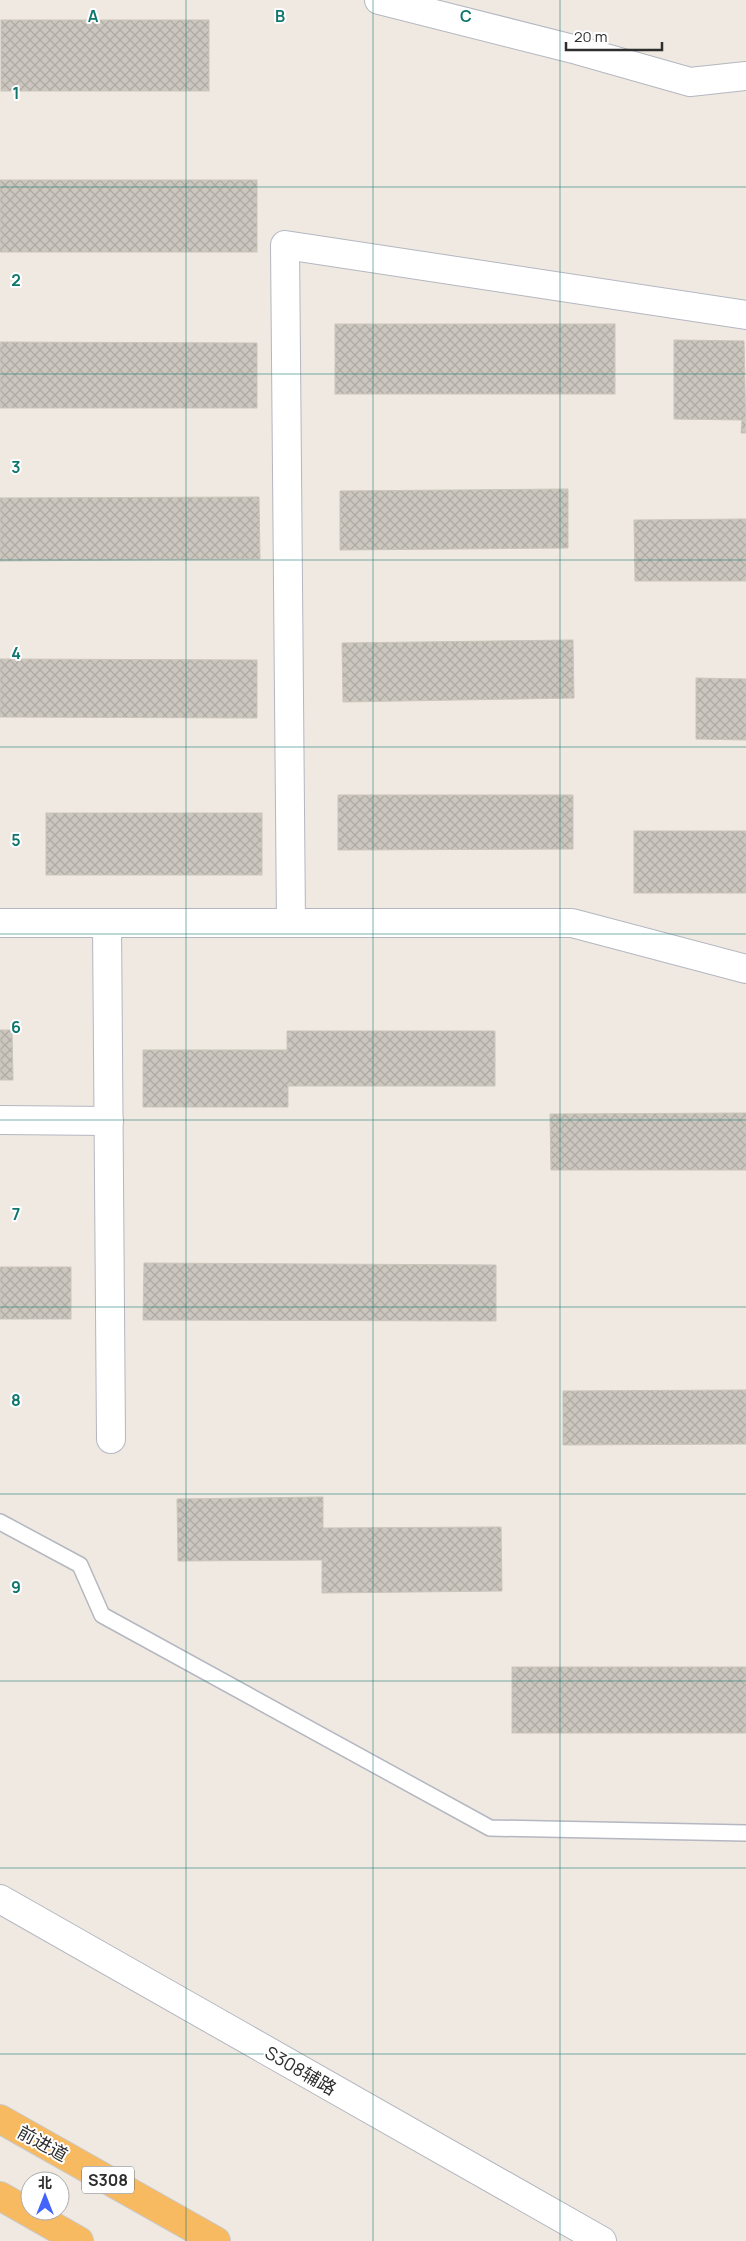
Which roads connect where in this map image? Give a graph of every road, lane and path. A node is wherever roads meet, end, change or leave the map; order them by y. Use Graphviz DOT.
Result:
graph roads {
  1 [pos="379,0"];
  2 [pos="746,76"];
  3 [pos="746,315"];
  4 [pos="0,923"];
  5 [pos="106,923"];
  6 [pos="291,923"];
  7 [pos="746,970"];
  8 [pos="0,1120"];
  9 [pos="109,1121"];
  10 [pos="112,1439"];
  11 [pos="0,1522"];
  12 [pos="746,1833"];
  13 [pos="0,1899"];
  14 [pos="0,2119"];
  15 [pos="0,2196"];
  16 [pos="79,2241"];
  17 [pos="216,2241"];
  18 [pos="602,2241"];
  1 -- 2 [label="street"];
  3 -- 6 [label="street"];
  4 -- 5 [label="street"];
  5 -- 6 [label="street"];
  5 -- 9 [label="street"];
  6 -- 7 [label="street"];
  8 -- 9 [label="street"];
  9 -- 10 [label="street"];
  11 -- 12 [label="lane"];
  13 -- 18 [label="street, S308辅路"];
  14 -- 17 [label="highway, 前进道 / S308"];
  15 -- 16 [label="highway"];
}
